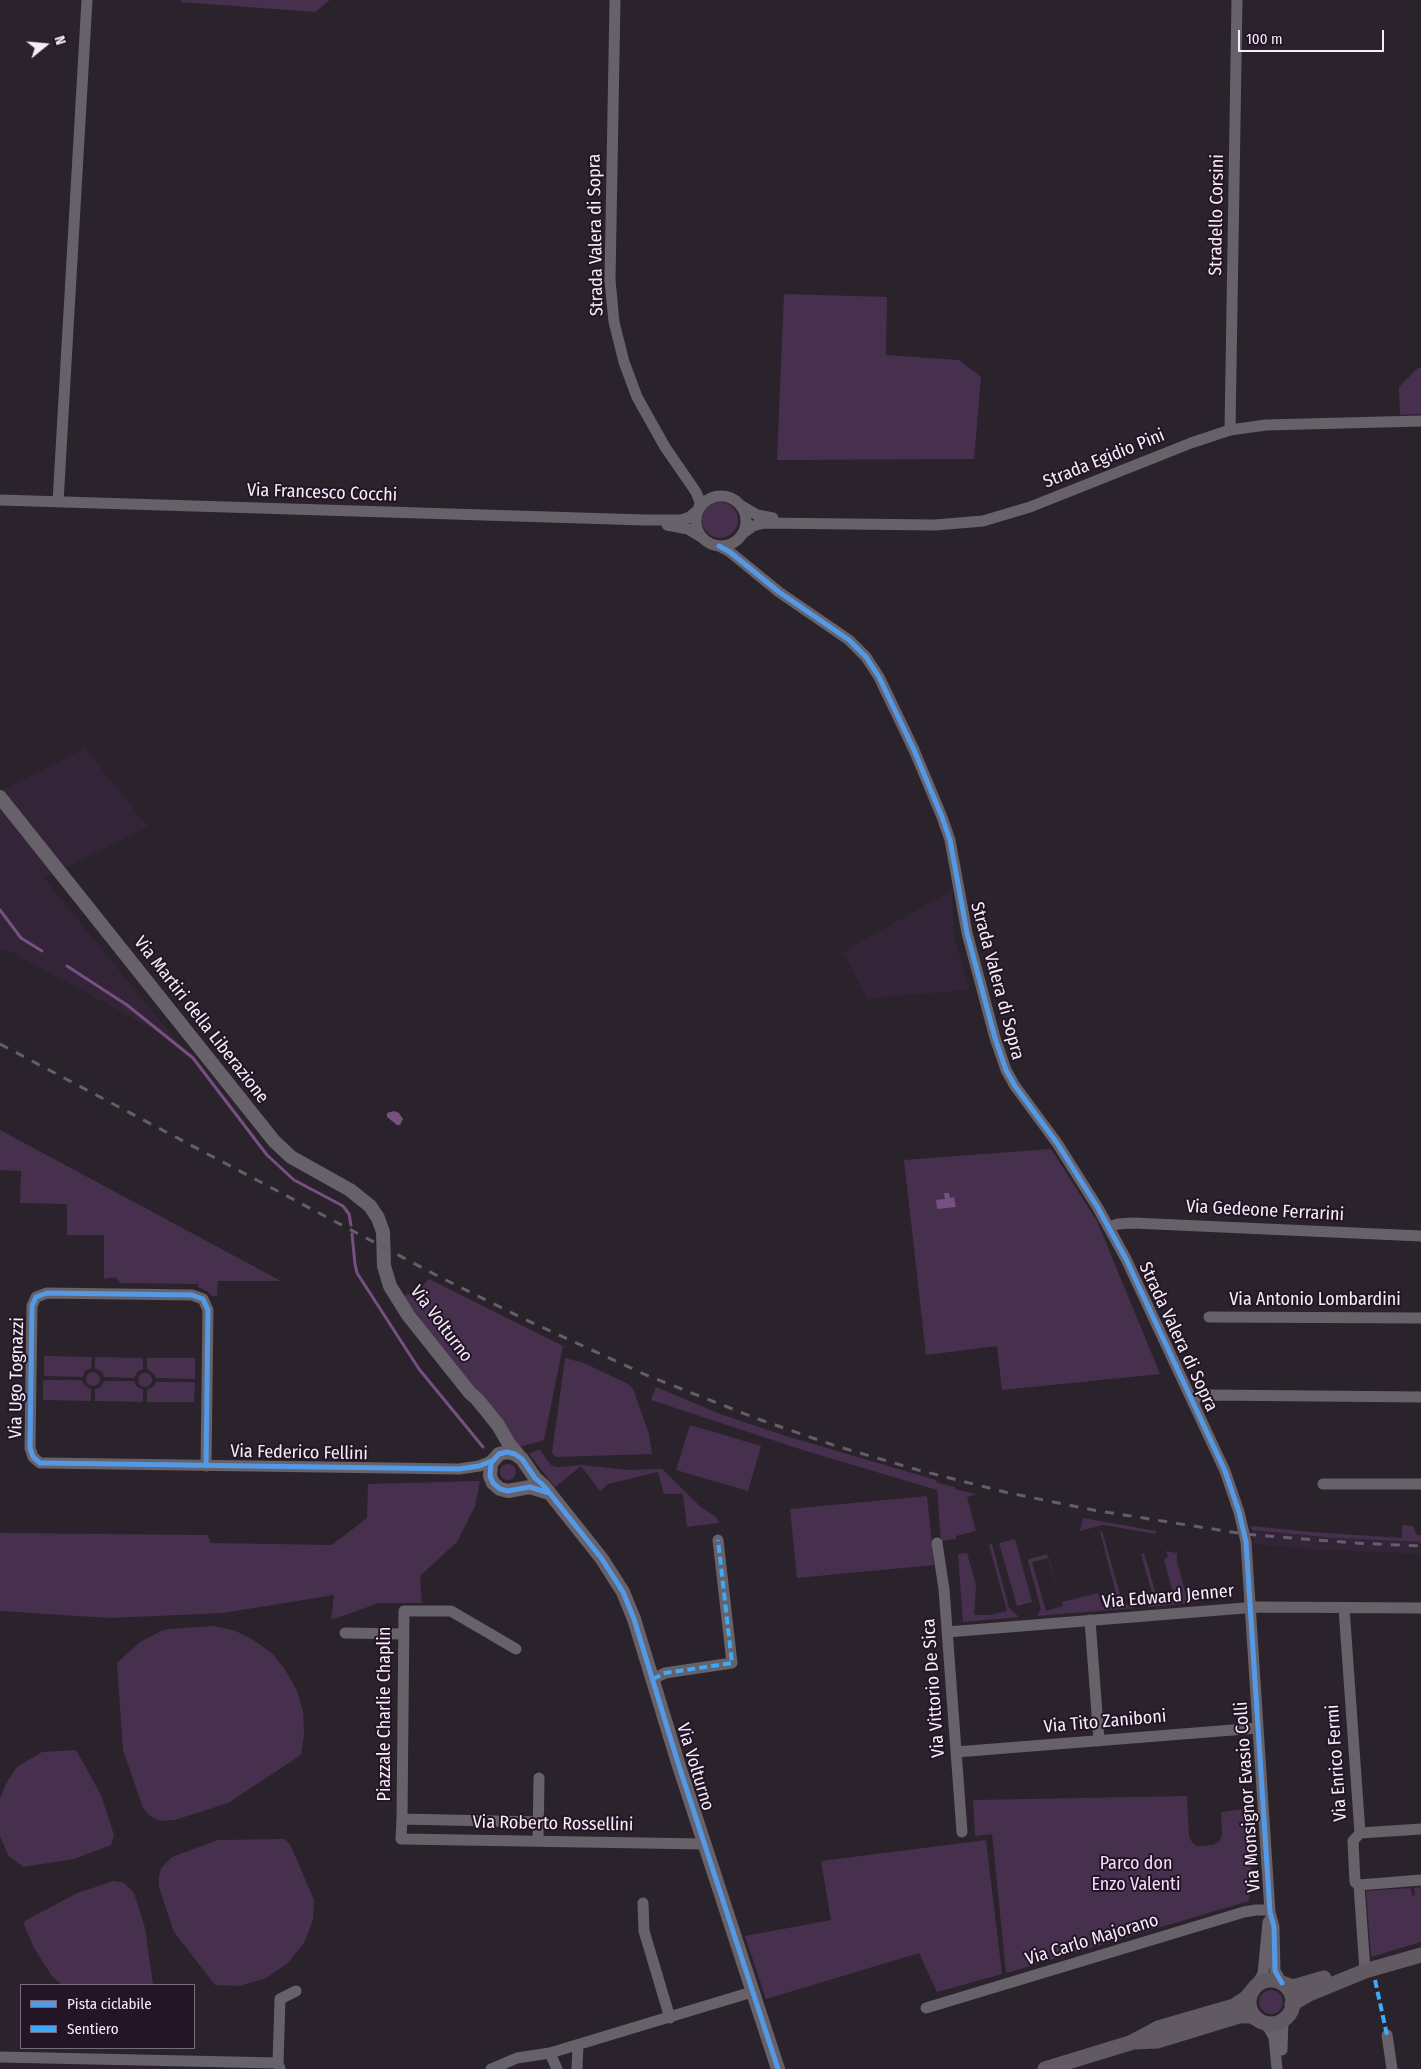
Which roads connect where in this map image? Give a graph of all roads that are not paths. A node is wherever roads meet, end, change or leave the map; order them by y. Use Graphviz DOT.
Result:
graph roads {
  1 [pos="87,0"];
  2 [pos="615,0"];
  3 [pos="1237,0"];
  4 [pos="1421,421"];
  5 [pos="1230,430"];
  6 [pos="690,481"];
  7 [pos="724,496"];
  8 [pos="0,500"];
  9 [pos="58,502"];
  10 [pos="739,504"];
  11 [pos="699,509"];
  12 [pos="643,520"];
  13 [pos="800,523"];
  14 [pos="741,534"];
  15 [pos="704,539"];
  16 [pos="719,546"];
  17 [pos="749,566"];
  18 [pos="0,797"];
  19 [pos="1108,1227"];
  20 [pos="1421,1236"];
  21 [pos="384,1246"];
  22 [pos="1209,1317"];
  23 [pos="1421,1318"];
  24 [pos="470,1393"];
  25 [pos="1421,1397"];
  26 [pos="1192,1399"];
  27 [pos="522,1459"];
  28 [pos="493,1460"];
  29 [pos="45,1463"];
  30 [pos="206,1466"];
  31 [pos="459,1469"];
  32 [pos="493,1483"];
  33 [pos="1323,1484"];
  34 [pos="1421,1484"];
  35 [pos="517,1489"];
  36 [pos="549,1493"];
  37 [pos="718,1540"];
  38 [pos="937,1543"];
  39 [pos="1250,1607"];
  40 [pos="1344,1608"];
  41 [pos="1421,1608"];
  42 [pos="1090,1620"];
  43 [pos="947,1632"];
  44 [pos="345,1634"];
  45 [pos="404,1634"];
  46 [pos="516,1649"];
  47 [pos="653,1679"];
  48 [pos="1258,1728"];
  49 [pos="1099,1740"];
  50 [pos="956,1752"];
  51 [pos="539,1778"];
  52 [pos="402,1819"];
  53 [pos="538,1822"];
  54 [pos="1421,1829"];
  55 [pos="962,1832"];
  56 [pos="1360,1833"];
  57 [pos="401,1839"];
  58 [pos="538,1841"];
  59 [pos="704,1844"];
  60 [pos="1421,1880"];
  61 [pos="1359,1885"];
  62 [pos="643,1903"];
  63 [pos="1270,1910"];
  64 [pos="1421,1955"];
  65 [pos="1365,1971"];
  66 [pos="1282,1983"];
  67 [pos="1254,1988"];
  68 [pos="296,1991"];
  69 [pos="752,1992"];
  70 [pos="1292,2004"];
  71 [pos="926,2008"];
  72 [pos="670,2018"];
  73 [pos="1259,2020"];
  74 [pos="1283,2020"];
  75 [pos="1387,2035"];
  76 [pos="1130,2043"];
  77 [pos="578,2045"];
  78 [pos="550,2053"];
  79 [pos="4,2057"];
  80 [pos="158,2064"];
  81 [pos="279,2066"];
  82 [pos="491,2069"];
  83 [pos="557,2069"];
  84 [pos="578,2069"];
  85 [pos="778,2069"];
  86 [pos="1045,2069"];
  87 [pos="1277,2069"];
  88 [pos="1283,2069"];
  89 [pos="1392,2069"];
  1 -- 9 [label="street"];
  2 -- 6 [label="street, Strada Valera di Sopra"];
  3 -- 5 [label="street, Stradello Corsini"];
  4 -- 5 [label="street, Strada Egidio Pini"];
  5 -- 13 [label="street, Strada Egidio Pini"];
  6 -- 7 [label="street, Strada Valera di Sopra"];
  6 -- 11 [label="street, Strada Valera di Sopra"];
  7 -- 10 [label="street, Strada Valera di Sopra"];
  7 -- 11 [label="street"];
  8 -- 9 [label="street, Via Francesco Cocchi"];
  9 -- 12 [label="street, Via Francesco Cocchi"];
  10 -- 13 [label="street, Strada Egidio Pini"];
  10 -- 14 [label="street, Strada Valera di Sopra"];
  11 -- 12 [label="street, Via Francesco Cocchi"];
  11 -- 15 [label="street, Strada Valera di Sopra"];
  12 -- 15 [label="street, Via Francesco Cocchi"];
  13 -- 14 [label="street, Strada Egidio Pini"];
  14 -- 16 [label="street"];
  14 -- 17 [label="street, Strada Valera di Sopra"];
  15 -- 16 [label="street, Strada Valera di Sopra"];
  16 -- 17 [label="street, Strada Valera di Sopra"];
  17 -- 19 [label="street, Strada Valera di Sopra"];
  18 -- 21 [label="street, Via Martiri della Liberazione"];
  19 -- 20 [label="street, Via Gedeone Ferrarini"];
  19 -- 26 [label="street, Strada Valera di Sopra"];
  21 -- 24 [label="street, Via Volturno"];
  22 -- 23 [label="street, Via Antonio Lombardini"];
  24 -- 27 [label="street, Via Volturno"];
  24 -- 28 [label="street, Via Volturno"];
  25 -- 26 [label="street"];
  26 -- 39 [label="street, Strada Valera di Sopra"];
  27 -- 28 [label="street"];
  27 -- 35 [label="street"];
  27 -- 36 [label="street, Via Volturno"];
  28 -- 31 [label="street, Via Federico Fellini"];
  28 -- 32 [label="street, Via Volturno"];
  29 -- 30 [label="street, Via Federico Fellini"];
  29 -- 30 [label="street, Via Ugo Tognazzi"];
  30 -- 31 [label="street, Via Federico Fellini"];
  31 -- 32 [label="street, Via Federico Fellini"];
  32 -- 35 [label="street"];
  33 -- 34 [label="street"];
  35 -- 36 [label="street"];
  36 -- 47 [label="street, Via Volturno"];
  37 -- 47 [label="street"];
  38 -- 43 [label="street, Via Vittorio De Sica"];
  39 -- 40 [label="street, Via Edward Jenner"];
  39 -- 42 [label="street, Via Edward Jenner"];
  39 -- 48 [label="street, Via Monsignor Evasio Colli"];
  40 -- 41 [label="street, Via Edward Jenner"];
  40 -- 56 [label="street, Via Enrico Fermi"];
  42 -- 43 [label="street, Via Edward Jenner"];
  42 -- 49 [label="street"];
  43 -- 50 [label="street, Via Vittorio De Sica"];
  44 -- 45 [label="street"];
  45 -- 46 [label="street, Piazzale Charlie Chaplin"];
  45 -- 52 [label="street, Piazzale Charlie Chaplin"];
  47 -- 59 [label="street, Via Volturno"];
  48 -- 49 [label="street, Via Tito Zaniboni"];
  48 -- 63 [label="street, Via Monsignor Evasio Colli"];
  49 -- 50 [label="street, Via Tito Zaniboni"];
  50 -- 55 [label="street, Via Vittorio De Sica"];
  51 -- 53 [label="street"];
  52 -- 53 [label="street, Piazzale Charlie Chaplin"];
  52 -- 57 [label="street, Piazzale Charlie Chaplin"];
  53 -- 58 [label="street"];
  54 -- 56 [label="street"];
  56 -- 61 [label="street, Via Enrico Fermi"];
  57 -- 58 [label="street, Via Roberto Rossellini"];
  58 -- 59 [label="street, Via Roberto Rossellini"];
  59 -- 69 [label="street, Via Volturno"];
  60 -- 61 [label="street"];
  61 -- 65 [label="street, Via Enrico Fermi"];
  62 -- 72 [label="street"];
  63 -- 66 [label="street, Via Monsignor Evasio Colli"];
  63 -- 67 [label="street, Via Monsignor Evasio Colli"];
  63 -- 71 [label="street, Via Carlo Majorano"];
  64 -- 65 [label="main road"];
  65 -- 66 [label="main road"];
  65 -- 70 [label="main road"];
  66 -- 67 [label="main road"];
  66 -- 70 [label="main road"];
  67 -- 73 [label="main road"];
  67 -- 76 [label="main road"];
  68 -- 81 [label="street"];
  69 -- 72 [label="street"];
  69 -- 85 [label="street, Via Volturno"];
  70 -- 74 [label="main road"];
  72 -- 77 [label="street"];
  73 -- 74 [label="main road"];
  73 -- 76 [label="main road"];
  73 -- 87 [label="street"];
  74 -- 88 [label="street"];
  75 -- 89 [label="street"];
  76 -- 86 [label="main road"];
  77 -- 78 [label="street"];
  77 -- 84 [label="street"];
  78 -- 82 [label="street"];
  78 -- 83 [label="street"];
  79 -- 80 [label="street"];
  80 -- 81 [label="street"];
}
